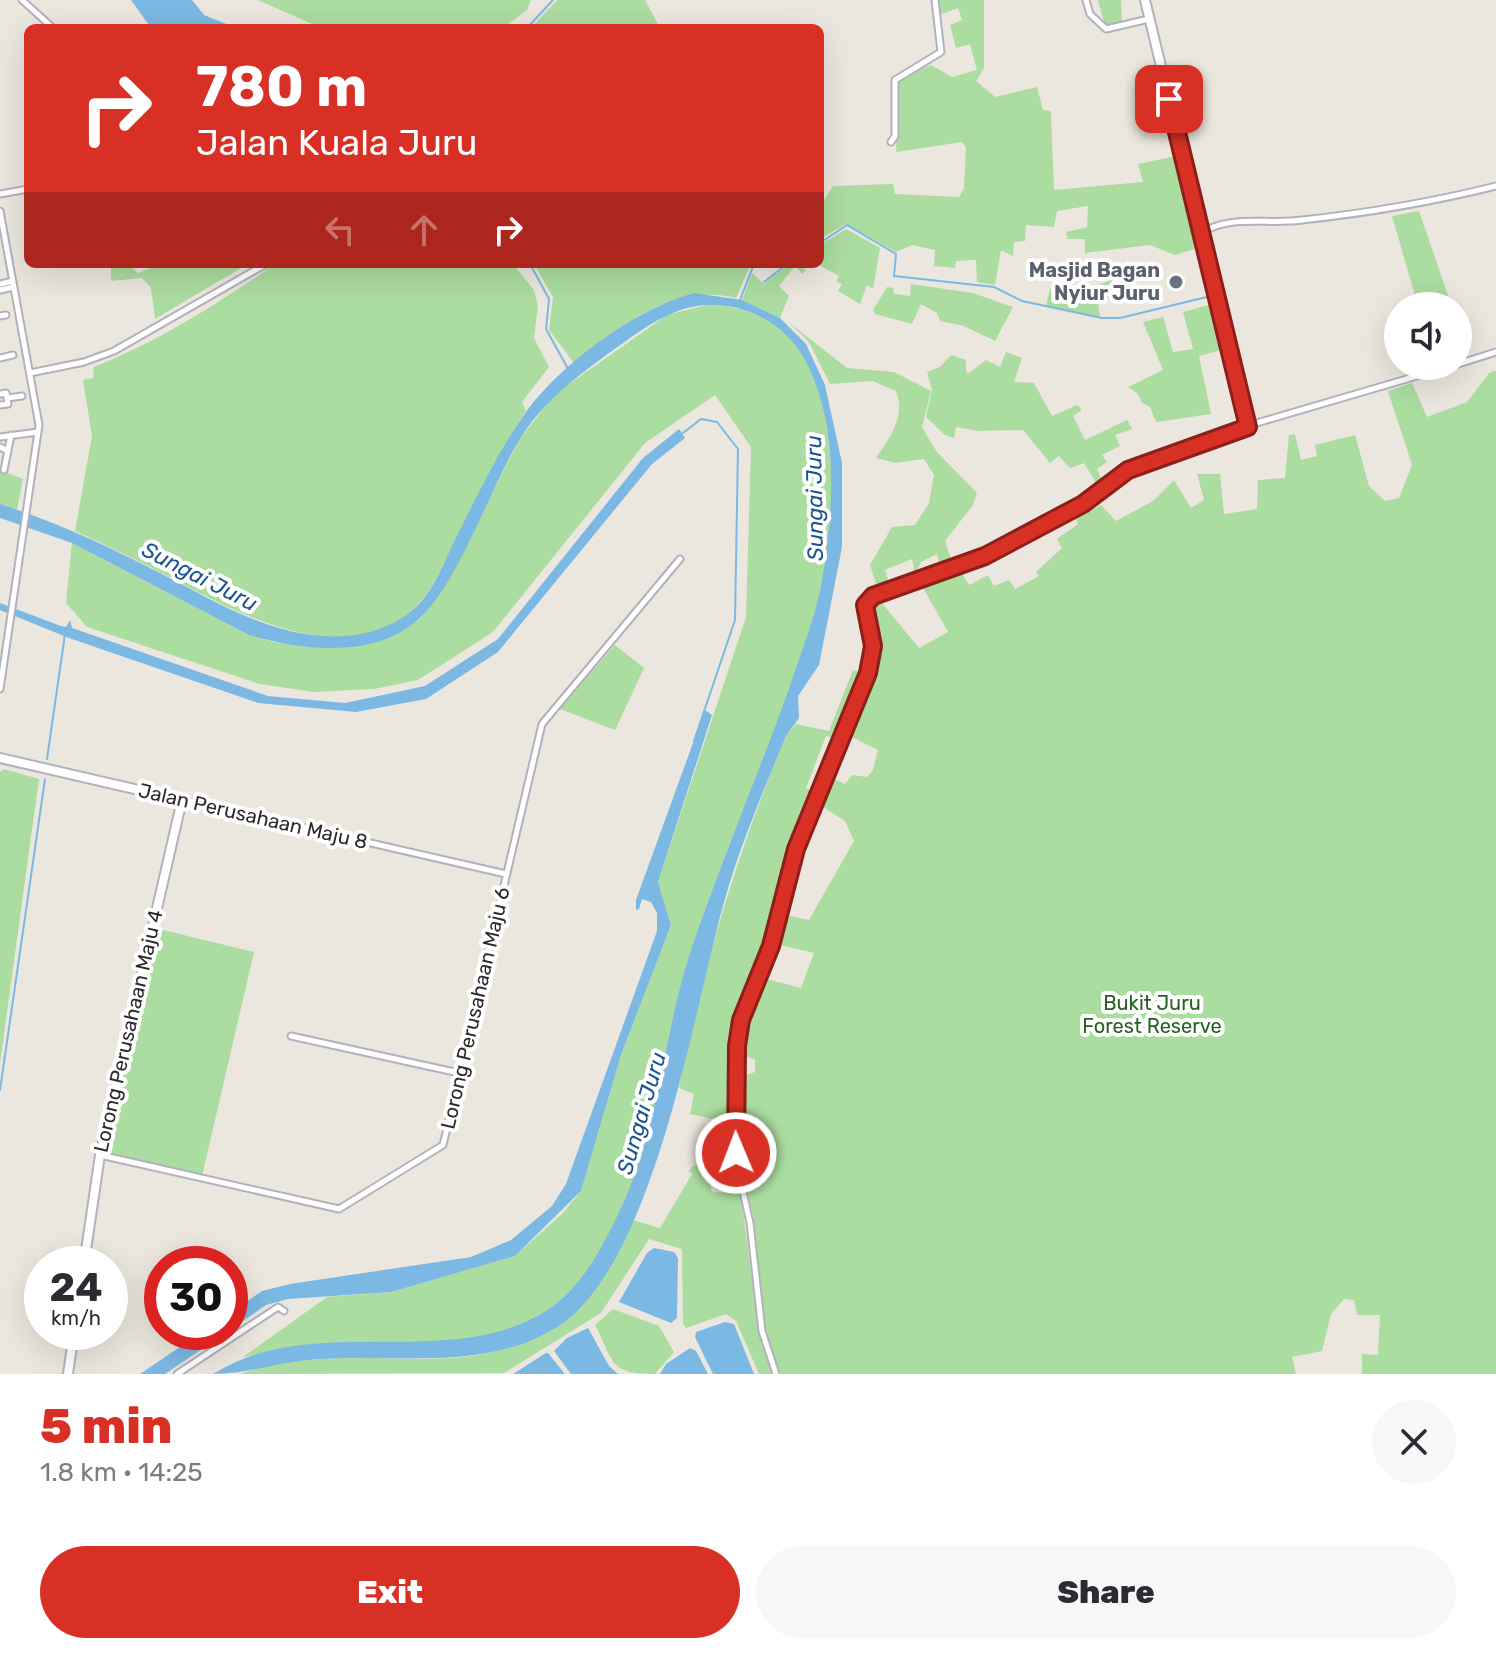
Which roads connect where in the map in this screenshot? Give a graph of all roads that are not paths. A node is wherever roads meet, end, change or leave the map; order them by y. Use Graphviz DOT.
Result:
graph roads {
  1 [pos="22,0"];
  2 [pos="935,0"];
  3 [pos="1086,0"];
  4 [pos="1145,0"];
  5 [pos="1149,19"];
  6 [pos="49,24"];
  7 [pos="891,142"];
  8 [pos="1496,186"];
  9 [pos="24,190"];
  10 [pos="0,194"];
  11 [pos="0,211"];
  12 [pos="1201,233"];
  13 [pos="259,268"];
  14 [pos="14,284"];
  15 [pos="0,287"];
  16 [pos="1496,352"];
  17 [pos="13,355"];
  18 [pos="0,359"];
  19 [pos="1472,360"];
  20 [pos="30,373"];
  21 [pos="1404,380"];
  22 [pos="0,394"];
  23 [pos="22,396"];
  24 [pos="7,398"];
  25 [pos="0,405"];
  26 [pos="1248,427"];
  27 [pos="38,432"];
  28 [pos="11,435"];
  29 [pos="0,437"];
  30 [pos="0,447"];
  31 [pos="8,451"];
  32 [pos="4,470"];
  33 [pos="680,559"];
  34 [pos="0,689"];
  35 [pos="0,758"];
  36 [pos="182,800"];
  37 [pos="506,874"];
  38 [pos="291,1036"];
  39 [pos="459,1073"];
  40 [pos="100,1155"];
  41 [pos="87,1246"];
  42 [pos="284,1311"];
  43 [pos="71,1350"];
  44 [pos="68,1374"];
  45 [pos="177,1374"];
  46 [pos="776,1374"];
  1 -- 6 [label="street"];
  2 -- 7 [label="street"];
  3 -- 5 [label="street"];
  4 -- 5 [label="street"];
  5 -- 12 [label="street"];
  8 -- 12 [label="street"];
  9 -- 10 [label="street"];
  11 -- 14 [label="street"];
  12 -- 26 [label="street"];
  13 -- 20 [label="street"];
  14 -- 15 [label="street"];
  14 -- 20 [label="street"];
  16 -- 19 [label="street"];
  17 -- 18 [label="street"];
  20 -- 27 [label="street"];
  21 -- 26 [label="street"];
  22 -- 24 [label="street"];
  23 -- 24 [label="street"];
  24 -- 25 [label="street"];
  26 -- 46 [label="street"];
  27 -- 28 [label="street"];
  27 -- 34 [label="street"];
  28 -- 29 [label="street"];
  28 -- 31 [label="street"];
  30 -- 31 [label="street"];
  31 -- 32 [label="street"];
  33 -- 37 [label="street, Lorong Perusahaan Maju 6"];
  35 -- 36 [label="street, Jalan Perusahaan Maju 8"];
  36 -- 37 [label="street, Jalan Perusahaan Maju 8"];
  36 -- 40 [label="street, Lorong Perusahaan Maju 4"];
  37 -- 39 [label="street, Lorong Perusahaan Maju 6"];
  38 -- 39 [label="street"];
  39 -- 40 [label="street, Lorong Perusahaan Maju 6"];
  40 -- 41 [label="street, Lorong Perusahaan Maju 4"];
  42 -- 45 [label="street"];
  43 -- 44 [label="street"];
}
